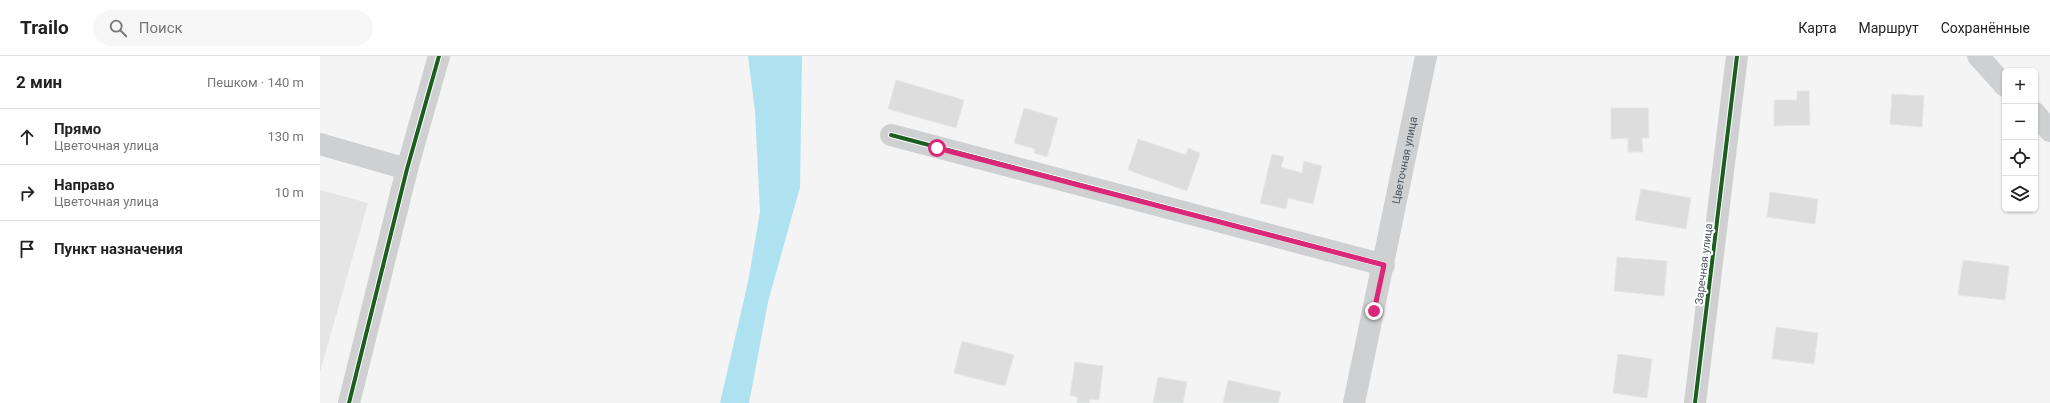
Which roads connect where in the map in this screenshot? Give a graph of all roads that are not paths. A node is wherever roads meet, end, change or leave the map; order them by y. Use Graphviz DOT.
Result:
graph roads {
  1 [pos="439,56"];
  2 [pos="1426,56"];
  3 [pos="1737,56"];
  4 [pos="1978,56"];
  5 [pos="2002,83"];
  6 [pos="2038,117"];
  7 [pos="2050,131"];
  8 [pos="891,135"];
  9 [pos="320,144"];
  10 [pos="407,169"];
  11 [pos="1384,265"];
  12 [pos="349,403"];
  13 [pos="1354,403"];
  14 [pos="1695,403"];
  1 -- 10 [label="street"];
  2 -- 11 [label="street, Цветочная улица"];
  3 -- 14 [label="street, Заречная улица"];
  4 -- 5 [label="street"];
  6 -- 7 [label="street"];
  8 -- 11 [label="street"];
  9 -- 10 [label="street"];
  10 -- 12 [label="street"];
  11 -- 13 [label="street, Цветочная улица"];
}
